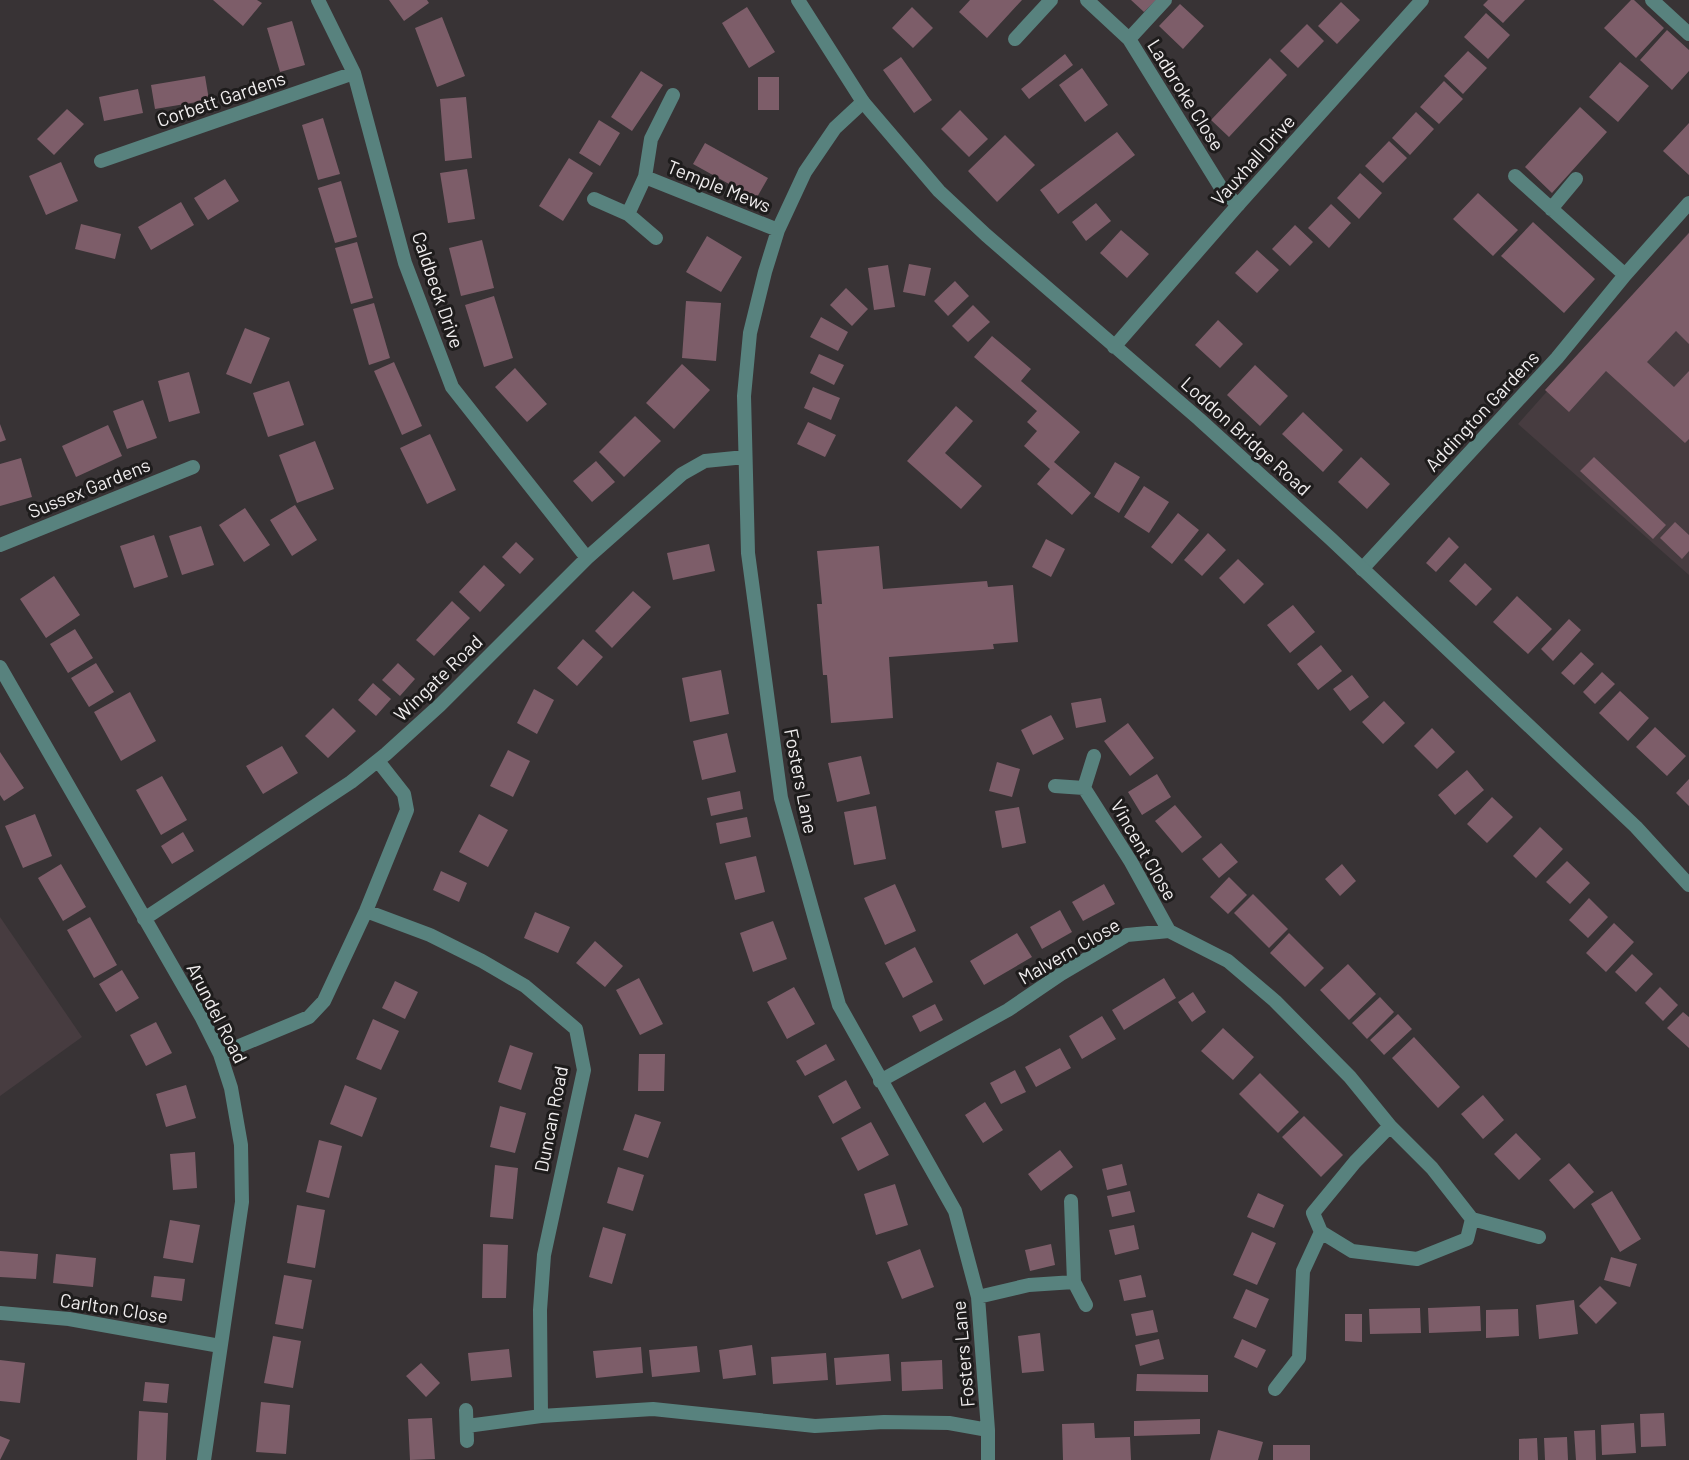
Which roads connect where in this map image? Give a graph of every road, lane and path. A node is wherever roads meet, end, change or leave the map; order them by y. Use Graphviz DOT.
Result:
graph roads {
  1 [pos="318,0"];
  2 [pos="798,0"];
  3 [pos="1051,0"];
  4 [pos="1087,0"];
  5 [pos="1165,0"];
  6 [pos="1422,0"];
  7 [pos="1652,0"];
  8 [pos="1689,34"];
  9 [pos="1015,39"];
  10 [pos="1129,39"];
  11 [pos="354,73"];
  12 [pos="673,95"];
  13 [pos="863,102"];
  14 [pos="101,161"];
  15 [pos="1515,176"];
  16 [pos="645,177"];
  17 [pos="1576,178"];
  18 [pos="594,199"];
  19 [pos="1689,203"];
  20 [pos="1238,205"];
  21 [pos="1551,209"];
  22 [pos="628,214"];
  23 [pos="778,230"];
  24 [pos="656,238"];
  25 [pos="1625,275"];
  26 [pos="1114,347"];
  27 [pos="744,457"];
  28 [pos="193,467"];
  29 [pos="0,545"];
  30 [pos="587,558"];
  31 [pos="1362,569"];
  32 [pos="0,667"];
  33 [pos="1094,756"];
  34 [pos="378,761"];
  35 [pos="1055,786"];
  36 [pos="1084,788"];
  37 [pos="1689,885"];
  38 [pos="366,911"];
  39 [pos="144,919"];
  40 [pos="1169,932"];
  41 [pos="220,1054"];
  42 [pos="880,1082"];
  43 [pos="1390,1126"];
  44 [pos="1071,1201"];
  45 [pos="1472,1219"];
  46 [pos="1321,1232"];
  47 [pos="1539,1237"];
  48 [pos="1074,1282"];
  49 [pos="978,1297"];
  50 [pos="1086,1305"];
  51 [pos="0,1312"];
  52 [pos="220,1346"];
  53 [pos="1275,1389"];
  54 [pos="466,1410"];
  55 [pos="541,1416"];
  56 [pos="988,1430"];
  57 [pos="204,1460"];
  58 [pos="988,1460"];
  1 -- 11 [label="street, Caldbeck Drive"];
  2 -- 13 [label="street, Loddon Bridge Road"];
  3 -- 9 [label="street"];
  4 -- 10 [label="street, Ladbroke Close"];
  5 -- 10 [label="street, Ladbroke Close"];
  6 -- 20 [label="street, Vauxhall Drive"];
  7 -- 8 [label="street"];
  10 -- 20 [label="street, Ladbroke Close"];
  11 -- 14 [label="street, Corbett Gardens"];
  11 -- 30 [label="street, Caldbeck Drive"];
  12 -- 16 [label="street, Temple Mews"];
  13 -- 23 [label="street, Fosters Lane"];
  13 -- 26 [label="street, Loddon Bridge Road"];
  15 -- 21 [label="street"];
  16 -- 22 [label="street, Temple Mews"];
  16 -- 23 [label="street, Temple Mews"];
  17 -- 21 [label="street"];
  18 -- 22 [label="street"];
  19 -- 25 [label="street, Addington Gardens"];
  20 -- 26 [label="street, Vauxhall Drive"];
  21 -- 25 [label="street"];
  22 -- 24 [label="street"];
  23 -- 27 [label="street, Fosters Lane"];
  25 -- 31 [label="street, Addington Gardens"];
  26 -- 31 [label="street, Loddon Bridge Road"];
  27 -- 30 [label="street, Wingate Road"];
  27 -- 42 [label="street, Fosters Lane"];
  28 -- 29 [label="street, Sussex Gardens"];
  30 -- 34 [label="street, Wingate Road"];
  31 -- 37 [label="street, Loddon Bridge Road"];
  32 -- 39 [label="street, Arundel Road"];
  33 -- 36 [label="street, Vincent Close"];
  34 -- 38 [label="street"];
  34 -- 39 [label="street, Wingate Road"];
  35 -- 36 [label="street, Vincent Close"];
  36 -- 40 [label="street, Vincent Close"];
  38 -- 41 [label="street"];
  38 -- 55 [label="street, Duncan Road"];
  39 -- 41 [label="street, Arundel Road"];
  40 -- 42 [label="street, Malvern Close"];
  40 -- 43 [label="street"];
  41 -- 52 [label="street, Arundel Road"];
  42 -- 49 [label="street, Fosters Lane"];
  43 -- 45 [label="street"];
  43 -- 46 [label="street"];
  44 -- 48 [label="street"];
  45 -- 46 [label="street"];
  45 -- 47 [label="street"];
  46 -- 53 [label="street"];
  48 -- 49 [label="street"];
  48 -- 50 [label="street"];
  49 -- 56 [label="street, Fosters Lane"];
  51 -- 52 [label="street, Carlton Close"];
  52 -- 57 [label="street, Arundel Road"];
  54 -- 55 [label="street"];
  55 -- 56 [label="street"];
  56 -- 58 [label="street, Fosters Lane"];
}
